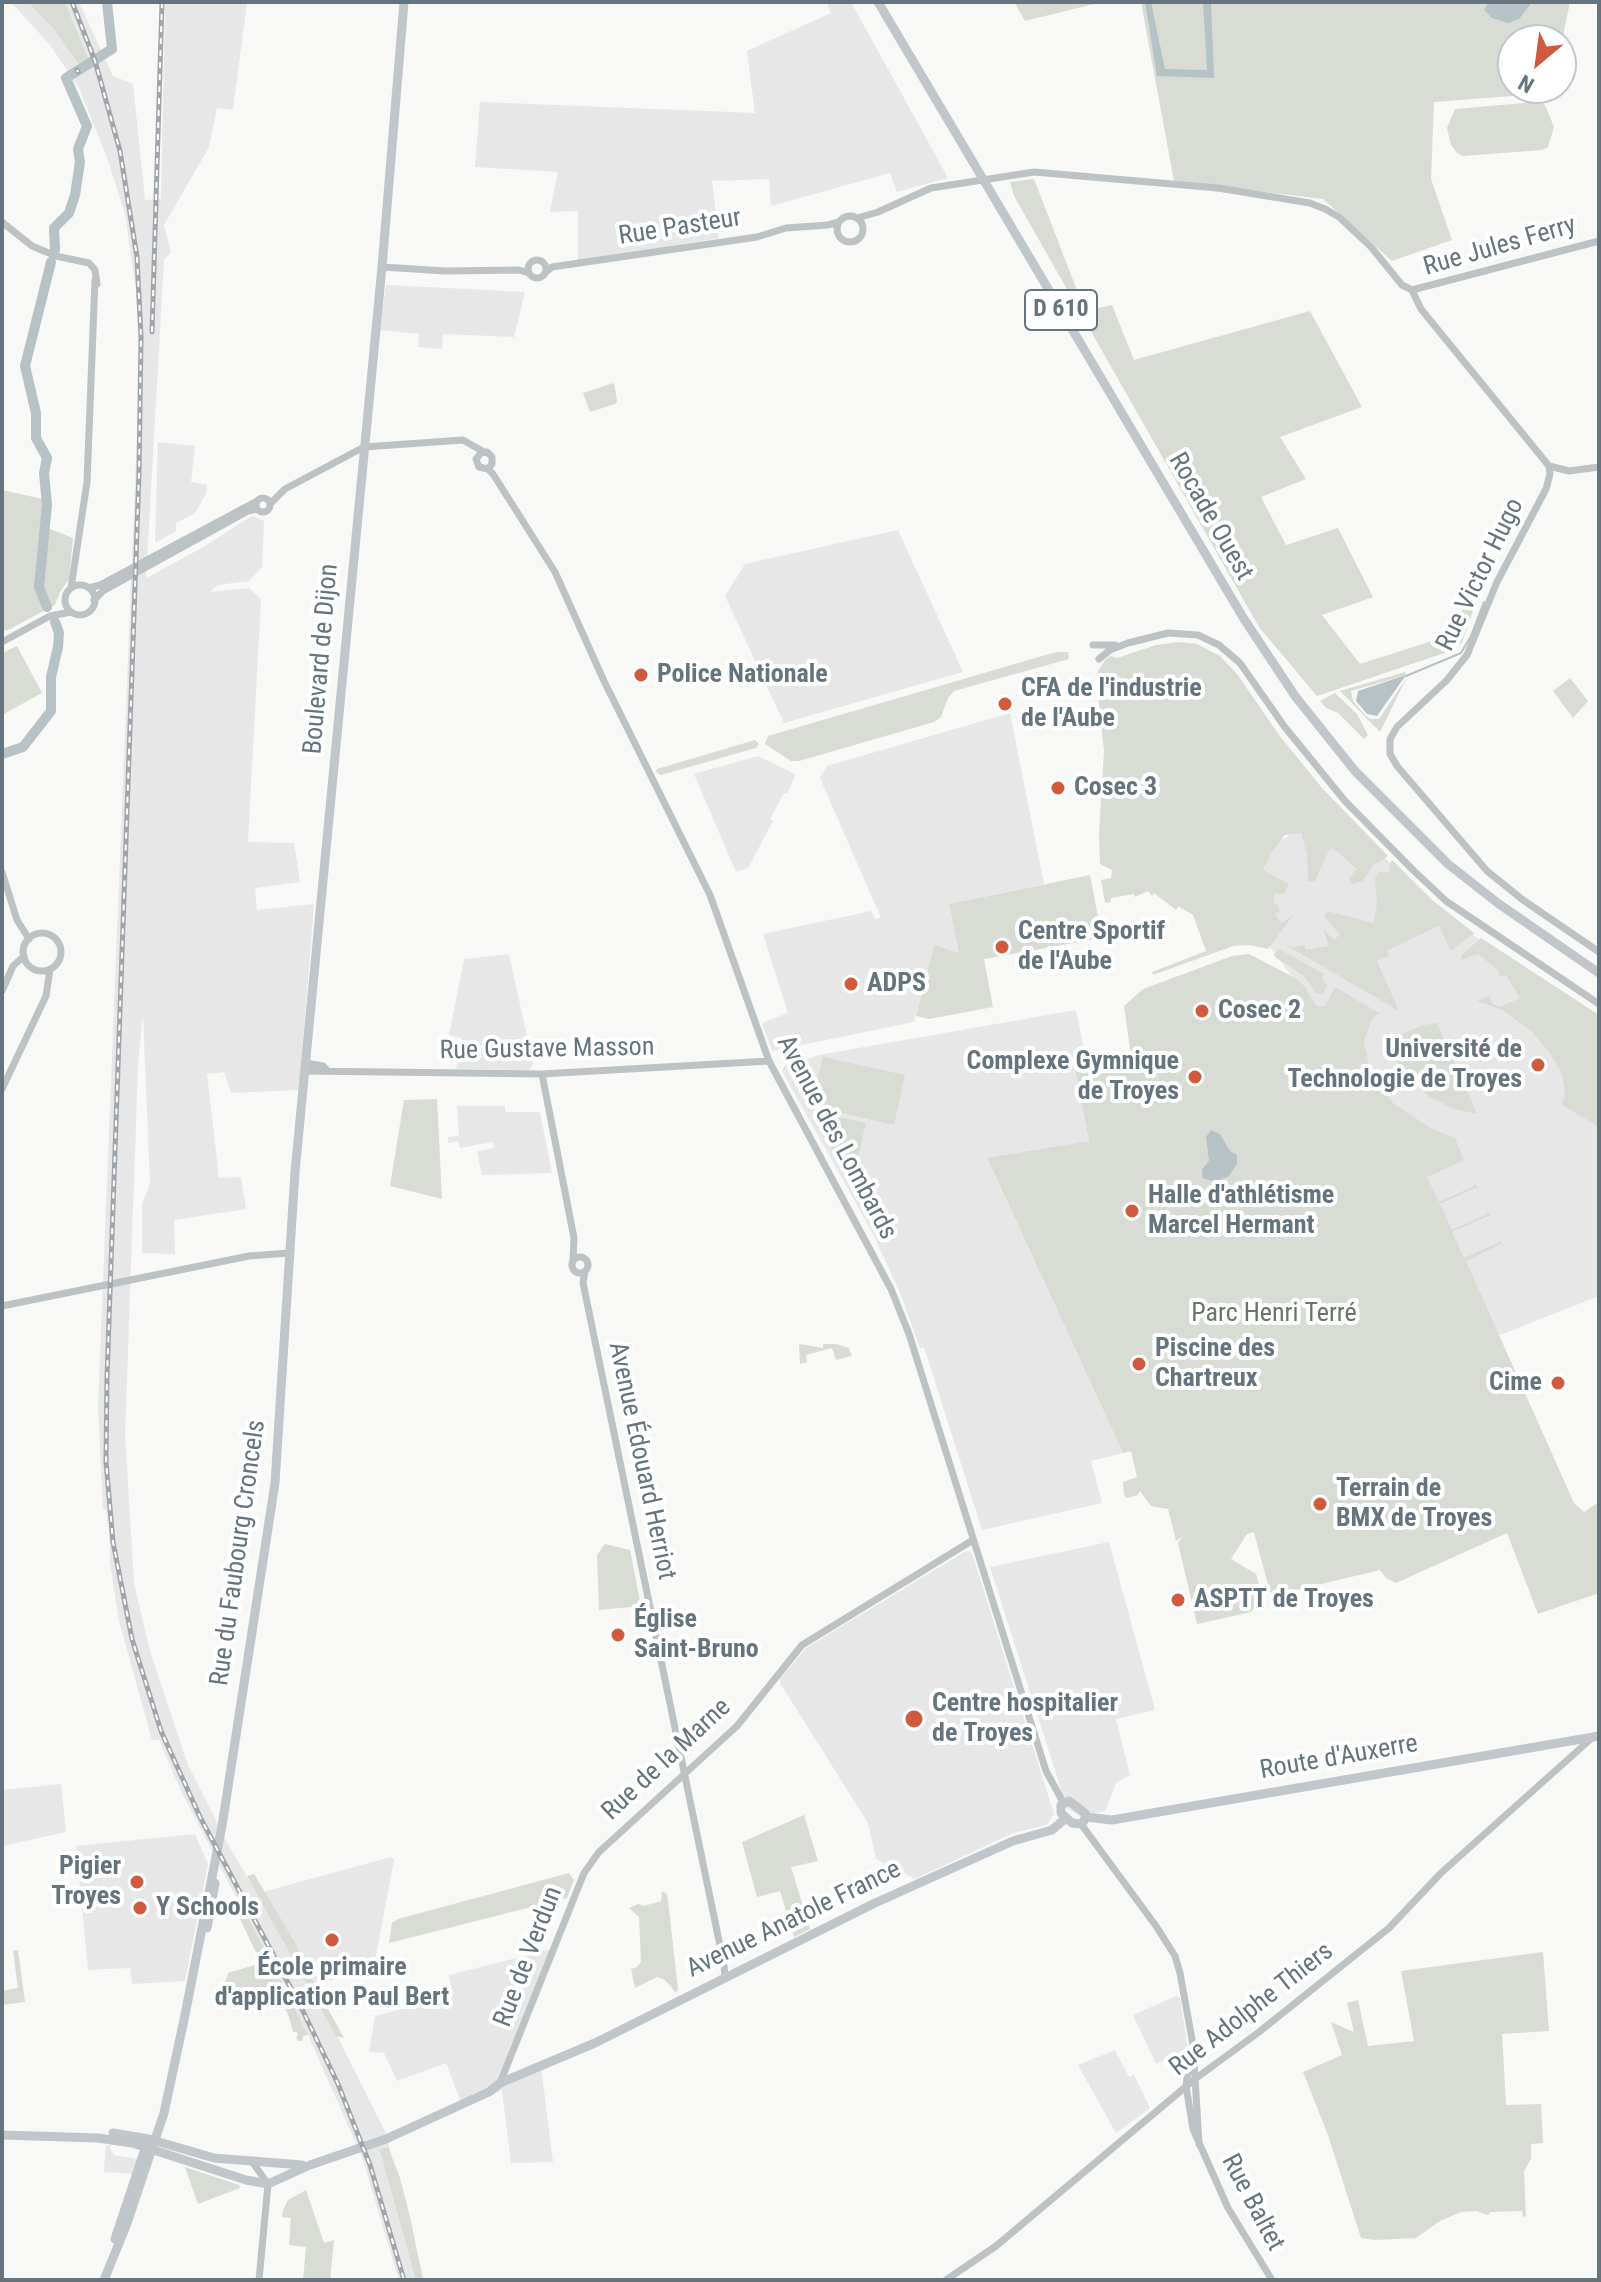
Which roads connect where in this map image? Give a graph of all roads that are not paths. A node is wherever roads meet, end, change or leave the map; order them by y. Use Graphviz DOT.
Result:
graph roads {
  1 [pos="404,2"];
  2 [pos="878,2"];
  3 [pos="878,212"];
  4 [pos="857,218"];
  5 [pos="2,222"];
  6 [pos="839,222"];
  7 [pos="813,227"];
  8 [pos="863,232"];
  9 [pos="837,235"];
  10 [pos="1599,241"];
  11 [pos="382,267"];
  12 [pos="548,268"];
  13 [pos="529,269"];
  14 [pos="1412,290"];
  15 [pos="364,447"];
  16 [pos="481,454"];
  17 [pos="1549,466"];
  18 [pos="1599,467"];
  19 [pos="491,469"];
  20 [pos="262,503"];
  21 [pos="76,555"];
  22 [pos="86,587"];
  23 [pos="71,588"];
  24 [pos="65,600"];
  25 [pos="94,600"];
  26 [pos="71,612"];
  27 [pos="50,616"];
  28 [pos="2,642"];
  29 [pos="1125,644"];
  30 [pos="1093,645"];
  31 [pos="1099,659"];
  32 [pos="2,872"];
  33 [pos="29,939"];
  34 [pos="1599,952"];
  35 [pos="24,956"];
  36 [pos="50,969"];
  37 [pos="1599,973"];
  38 [pos="2,991"];
  39 [pos="1599,1004"];
  40 [pos="769,1061"];
  41 [pos="306,1067"];
  42 [pos="542,1074"];
  43 [pos="2,1089"];
  44 [pos="574,1238"];
  45 [pos="289,1253"];
  46 [pos="585,1259"];
  47 [pos="573,1260"];
  48 [pos="574,1271"];
  49 [pos="585,1271"];
  50 [pos="583,1283"];
  51 [pos="2,1306"];
  52 [pos="973,1540"];
  53 [pos="1596,1737"];
  54 [pos="1573,1741"];
  55 [pos="1570,1759"];
  56 [pos="684,1776"];
  57 [pos="1063,1802"];
  58 [pos="1066,1818"];
  59 [pos="1083,1820"];
  60 [pos="584,1873"];
  61 [pos="725,1977"];
  62 [pos="1190,2032"];
  63 [pos="1195,2079"];
  64 [pos="504,2082"];
  65 [pos="1186,2086"];
  66 [pos="2,2128"];
  67 [pos="2,2135"];
  68 [pos="150,2144"];
  69 [pos="1199,2144"];
  70 [pos="310,2165"];
  71 [pos="257,2168"];
  72 [pos="253,2181"];
  73 [pos="268,2184"];
  74 [pos="104,2280"];
  75 [pos="259,2280"];
  76 [pos="946,2280"];
  77 [pos="1272,2280"];
  1 -- 11 [label="main road, Boulevard de Dijon"];
  2 -- 37 [label="main road, Rocade Ouest / D 610"];
  3 -- 4 [label="street"];
  3 -- 8 [label="street"];
  3 -- 14 [label="street"];
  4 -- 6 [label="street"];
  4 -- 8 [label="street"];
  5 -- 21 [label="street"];
  6 -- 7 [label="street, Rue Pasteur"];
  6 -- 9 [label="street"];
  7 -- 9 [label="street, Rue Pasteur"];
  7 -- 12 [label="street, Rue Pasteur"];
  8 -- 9 [label="street"];
  10 -- 14 [label="street, Rue Jules Ferry"];
  11 -- 13 [label="street"];
  11 -- 15 [label="main road, Boulevard de Dijon"];
  12 -- 13 [label="street"];
  12 -- 13 [label="street"];
  14 -- 17 [label="street"];
  15 -- 16 [label="street"];
  15 -- 20 [label="street"];
  15 -- 41 [label="main road, Boulevard de Dijon"];
  16 -- 19 [label="street"];
  16 -- 19 [label="street"];
  17 -- 18 [label="street"];
  17 -- 34 [label="street, Rue Victor Hugo"];
  19 -- 40 [label="street, Avenue des Lombards"];
  20 -- 22 [label="street"];
  20 -- 25 [label="street"];
  21 -- 22 [label="street"];
  21 -- 23 [label="street"];
  22 -- 23 [label="street"];
  22 -- 25 [label="street"];
  23 -- 24 [label="street"];
  24 -- 26 [label="street"];
  24 -- 27 [label="street"];
  25 -- 26 [label="street"];
  26 -- 27 [label="street"];
  27 -- 28 [label="street"];
  29 -- 30 [label="street"];
  29 -- 31 [label="street"];
  29 -- 39 [label="street"];
  32 -- 33 [label="street"];
  33 -- 35 [label="street"];
  33 -- 36 [label="street"];
  35 -- 36 [label="street"];
  35 -- 38 [label="street"];
  36 -- 43 [label="street"];
  40 -- 42 [label="street, Rue Gustave Masson"];
  40 -- 52 [label="street, Avenue des Lombards"];
  41 -- 42 [label="street, Rue Gustave Masson"];
  41 -- 45 [label="main road, Boulevard de Dijon"];
  42 -- 44 [label="street"];
  44 -- 46 [label="street"];
  44 -- 47 [label="street"];
  45 -- 51 [label="street"];
  45 -- 68 [label="main road, Rue du Faubourg Croncels"];
  46 -- 47 [label="street"];
  46 -- 49 [label="street"];
  47 -- 48 [label="street"];
  48 -- 49 [label="street"];
  48 -- 50 [label="street, Avenue Édouard Herriot"];
  49 -- 50 [label="street, Avenue Édouard Herriot"];
  50 -- 56 [label="street, Avenue Édouard Herriot"];
  52 -- 56 [label="street, Rue de la Marne"];
  52 -- 57 [label="street, Avenue des Lombards"];
  53 -- 54 [label="main road, Route d'Auxerre"];
  53 -- 55 [label="street, Rue Adolphe Thiers"];
  54 -- 55 [label="street"];
  54 -- 59 [label="main road, Route d'Auxerre"];
  55 -- 63 [label="street, Rue Adolphe Thiers"];
  56 -- 60 [label="street, Rue de la Marne"];
  56 -- 61 [label="street, Avenue Édouard Herriot"];
  57 -- 58 [label="main road"];
  57 -- 59 [label="main road"];
  58 -- 59 [label="main road"];
  58 -- 61 [label="main road, Avenue Anatole France"];
  59 -- 62 [label="street"];
  60 -- 64 [label="street, Rue de Verdun"];
  61 -- 64 [label="main road, Avenue Anatole France"];
  62 -- 63 [label="street, Rue Baltet"];
  62 -- 65 [label="street, Rue Baltet"];
  63 -- 65 [label="street, Rue Adolphe Thiers"];
  63 -- 69 [label="street, Rue Baltet"];
  64 -- 70 [label="main road, Avenue Anatole France"];
  65 -- 69 [label="street, Rue Baltet"];
  65 -- 76 [label="street, Rue Adolphe Thiers"];
  66 -- 68 [label="main road"];
  67 -- 68 [label="main road"];
  68 -- 71 [label="main road"];
  68 -- 72 [label="main road"];
  68 -- 74 [label="main road, Rue du Faubourg Croncels"];
  69 -- 77 [label="street, Rue Baltet"];
  70 -- 71 [label="main road"];
  70 -- 73 [label="main road, Avenue Anatole France"];
  71 -- 72 [label="street"];
  71 -- 73 [label="street"];
  72 -- 73 [label="main road"];
  73 -- 75 [label="street"];
}
